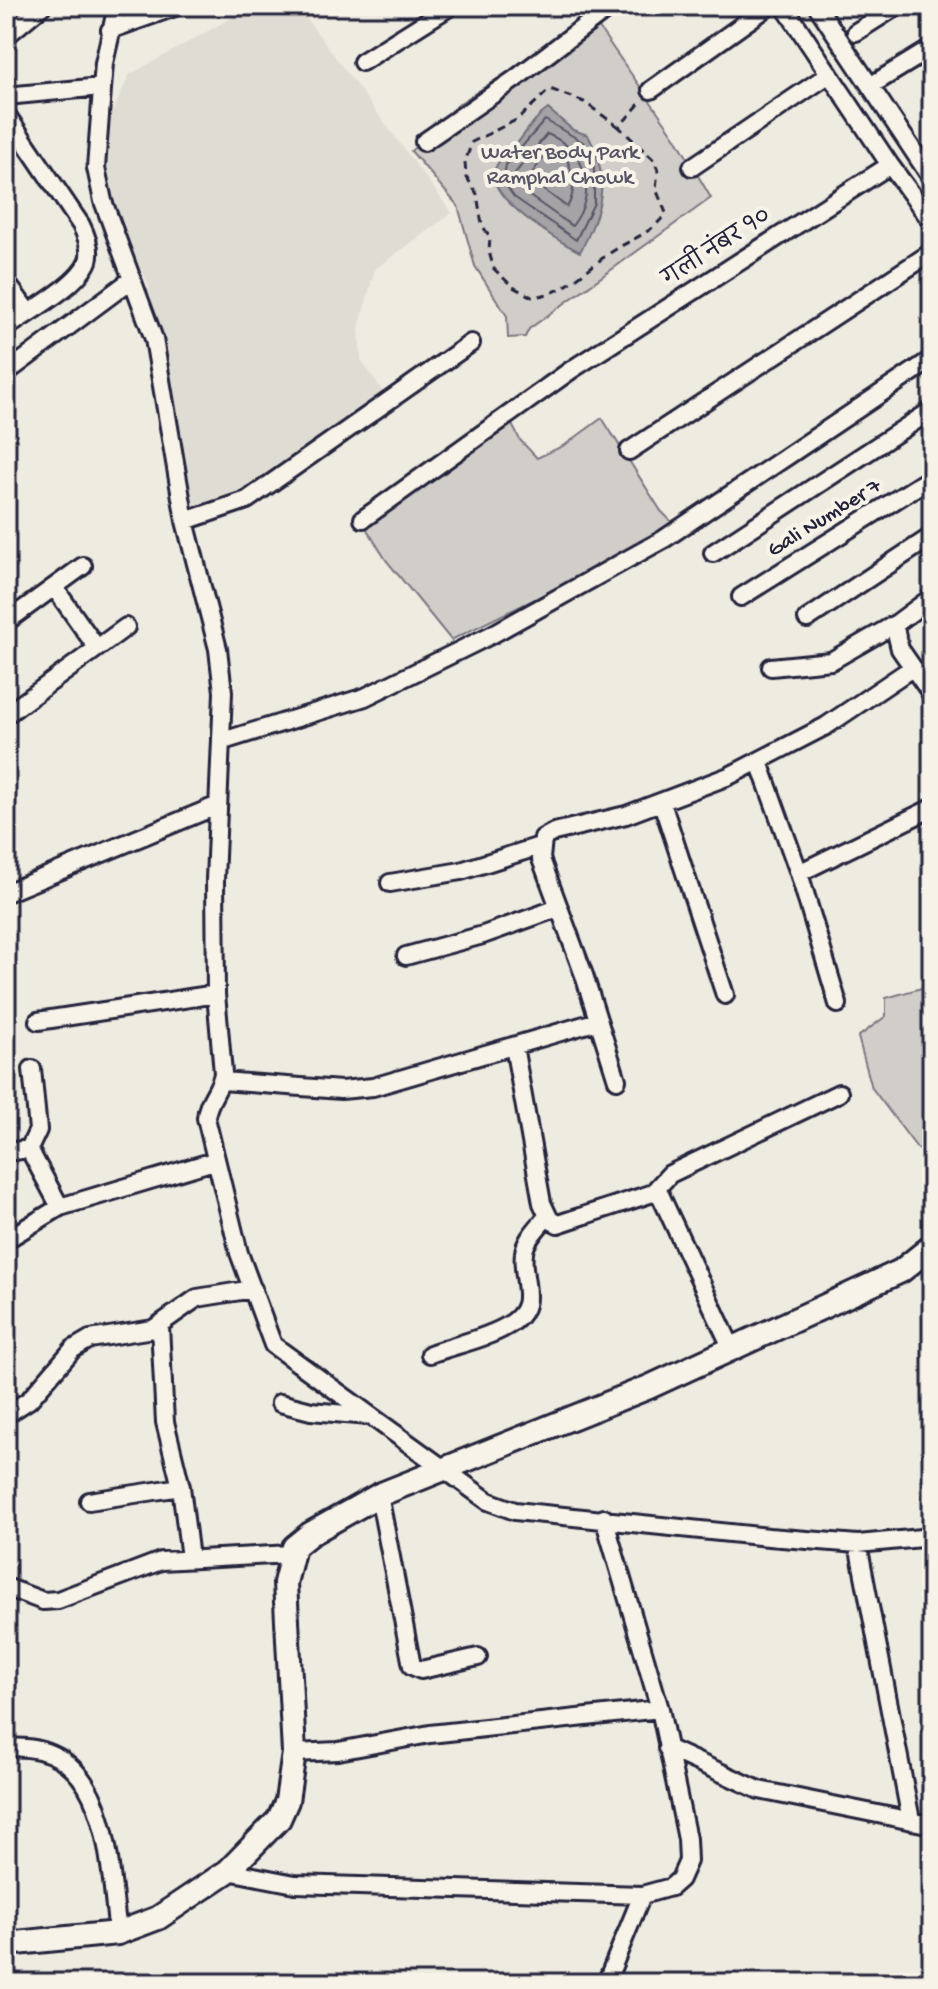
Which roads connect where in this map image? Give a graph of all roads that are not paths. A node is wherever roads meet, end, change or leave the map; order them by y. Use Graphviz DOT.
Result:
graph roads {
  1 [pos="42,6"];
  2 [pos="117,6"];
  3 [pos="178,6"];
  4 [pos="451,6"];
  5 [pos="611,6"];
  6 [pos="769,6"];
  7 [pos="784,6"];
  8 [pos="817,6"];
  9 [pos="897,6"];
  10 [pos="110,30"];
  11 [pos="856,32"];
  12 [pos="6,36"];
  13 [pos="932,48"];
  14 [pos="362,62"];
  15 [pos="828,75"];
  16 [pos="870,86"];
  17 [pos="101,87"];
  18 [pos="648,94"];
  19 [pos="6,96"];
  20 [pos="6,114"];
  21 [pos="424,142"];
  22 [pos="890,165"];
  23 [pos="692,167"];
  24 [pos="930,173"];
  25 [pos="908,189"];
  26 [pos="932,222"];
  27 [pos="932,252"];
  28 [pos="131,280"];
  29 [pos="6,282"];
  30 [pos="28,312"];
  31 [pos="6,328"];
  32 [pos="471,343"];
  33 [pos="932,359"];
  34 [pos="6,373"];
  35 [pos="932,410"];
  36 [pos="629,451"];
  37 [pos="932,477"];
  38 [pos="363,519"];
  39 [pos="185,521"];
  40 [pos="932,536"];
  41 [pos="713,553"];
  42 [pos="83,566"];
  43 [pos="54,587"];
  44 [pos="741,597"];
  45 [pos="931,600"];
  46 [pos="807,619"];
  47 [pos="6,622"];
  48 [pos="897,623"];
  49 [pos="126,627"];
  50 [pos="97,648"];
  51 [pos="771,667"];
  52 [pos="912,668"];
  53 [pos="932,695"];
  54 [pos="6,715"];
  55 [pos="223,741"];
  56 [pos="759,762"];
  57 [pos="662,803"];
  58 [pos="216,806"];
  59 [pos="932,808"];
  60 [pos="540,846"];
  61 [pos="799,873"];
  62 [pos="390,883"];
  63 [pos="8,889"];
  64 [pos="558,908"];
  65 [pos="406,956"];
  66 [pos="216,994"];
  67 [pos="725,995"];
  68 [pos="838,1004"];
  69 [pos="38,1021"];
  70 [pos="598,1021"];
  71 [pos="514,1046"];
  72 [pos="32,1069"];
  73 [pos="617,1080"];
  74 [pos="222,1081"];
  75 [pos="839,1093"];
  76 [pos="29,1149"];
  77 [pos="6,1152"];
  78 [pos="214,1161"];
  79 [pos="656,1192"];
  80 [pos="60,1207"];
  81 [pos="547,1216"];
  82 [pos="6,1240"];
  83 [pos="932,1246"];
  84 [pos="932,1265"];
  85 [pos="901,1271"];
  86 [pos="253,1289"];
  87 [pos="160,1326"];
  88 [pos="732,1349"];
  89 [pos="430,1354"];
  90 [pos="280,1403"];
  91 [pos="6,1415"];
  92 [pos="371,1416"];
  93 [pos="444,1469"];
  94 [pos="181,1487"];
  95 [pos="379,1495"];
  96 [pos="89,1501"];
  97 [pos="604,1518"];
  98 [pos="932,1537"];
  99 [pos="858,1544"];
  100 [pos="291,1554"];
  101 [pos="190,1558"];
  102 [pos="6,1587"];
  103 [pos="478,1657"];
  104 [pos="660,1709"];
  105 [pos="6,1748"];
  106 [pos="667,1748"];
  107 [pos="294,1753"];
  108 [pos="911,1820"];
  109 [pos="932,1825"];
  110 [pos="228,1871"];
  111 [pos="642,1895"];
  112 [pos="118,1933"];
  113 [pos="6,1944"];
  114 [pos="606,1983"];
  1 -- 12 [label="street"];
  2 -- 10 [label="street"];
  3 -- 10 [label="street"];
  4 -- 14 [label="street"];
  5 -- 21 [label="street"];
  6 -- 18 [label="street"];
  7 -- 15 [label="street"];
  8 -- 16 [label="street"];
  9 -- 11 [label="street"];
  10 -- 17 [label="street"];
  13 -- 16 [label="street"];
  15 -- 22 [label="street"];
  15 -- 23 [label="street"];
  16 -- 24 [label="street"];
  17 -- 19 [label="street"];
  17 -- 28 [label="street"];
  20 -- 30 [label="street"];
  22 -- 25 [label="street"];
  22 -- 38 [label="street, गली नंबर १०"];
  24 -- 25 [label="street"];
  25 -- 26 [label="street"];
  27 -- 36 [label="street"];
  28 -- 34 [label="street"];
  28 -- 39 [label="street"];
  29 -- 30 [label="street"];
  30 -- 31 [label="street"];
  32 -- 39 [label="street"];
  33 -- 55 [label="street"];
  35 -- 41 [label="street"];
  37 -- 44 [label="street, Gali Number 7"];
  39 -- 55 [label="street"];
  40 -- 46 [label="street"];
  42 -- 43 [label="street"];
  43 -- 47 [label="street"];
  43 -- 50 [label="street"];
  45 -- 48 [label="street"];
  48 -- 51 [label="street"];
  48 -- 52 [label="street"];
  49 -- 50 [label="street"];
  50 -- 54 [label="street"];
  52 -- 53 [label="street"];
  52 -- 56 [label="street"];
  55 -- 58 [label="street"];
  56 -- 57 [label="street"];
  56 -- 61 [label="street"];
  57 -- 60 [label="street"];
  57 -- 67 [label="street"];
  58 -- 63 [label="street"];
  58 -- 66 [label="street"];
  59 -- 61 [label="street"];
  60 -- 62 [label="street"];
  60 -- 64 [label="street"];
  61 -- 68 [label="street"];
  64 -- 65 [label="street"];
  64 -- 70 [label="street"];
  66 -- 69 [label="street"];
  66 -- 74 [label="street"];
  70 -- 71 [label="street"];
  70 -- 73 [label="street"];
  71 -- 74 [label="street"];
  71 -- 81 [label="street"];
  72 -- 76 [label="street"];
  74 -- 78 [label="street"];
  75 -- 79 [label="street"];
  76 -- 77 [label="street"];
  76 -- 80 [label="street"];
  78 -- 80 [label="street"];
  78 -- 86 [label="street"];
  79 -- 81 [label="street"];
  79 -- 88 [label="street"];
  80 -- 82 [label="street"];
  81 -- 89 [label="street"];
  83 -- 85 [label="street"];
  84 -- 85 [label="street"];
  85 -- 88 [label="street"];
  86 -- 87 [label="street"];
  86 -- 92 [label="street"];
  87 -- 91 [label="street"];
  87 -- 94 [label="street"];
  88 -- 93 [label="street"];
  90 -- 92 [label="street"];
  92 -- 93 [label="street"];
  93 -- 95 [label="street"];
  93 -- 97 [label="street"];
  94 -- 96 [label="street"];
  94 -- 101 [label="street"];
  95 -- 100 [label="street"];
  95 -- 103 [label="street"];
  97 -- 99 [label="street"];
  97 -- 104 [label="street"];
  98 -- 99 [label="street"];
  99 -- 108 [label="street"];
  100 -- 101 [label="street"];
  100 -- 107 [label="street"];
  101 -- 102 [label="street"];
  104 -- 106 [label="street"];
  104 -- 107 [label="street"];
  105 -- 112 [label="street"];
  106 -- 108 [label="street"];
  106 -- 111 [label="street"];
  107 -- 110 [label="street"];
  108 -- 109 [label="street"];
  110 -- 111 [label="street"];
  110 -- 112 [label="street"];
  111 -- 114 [label="street"];
  112 -- 113 [label="street"];
}
